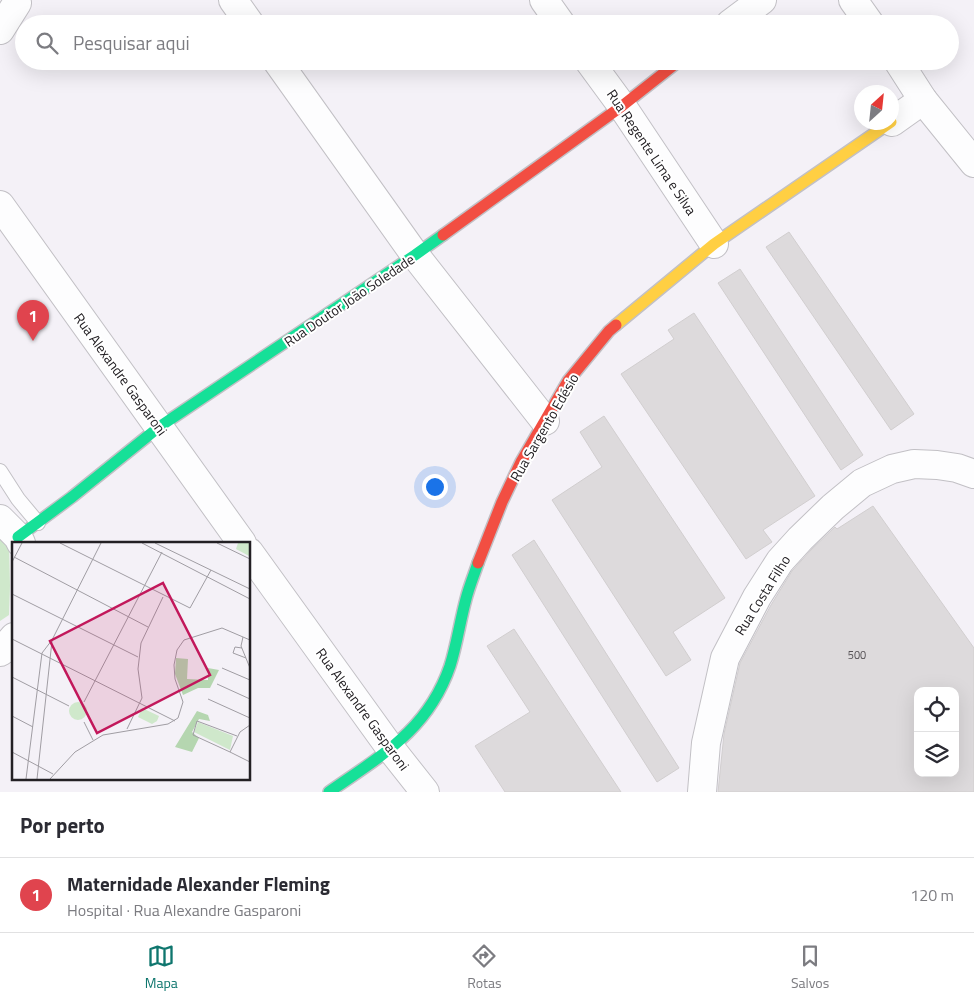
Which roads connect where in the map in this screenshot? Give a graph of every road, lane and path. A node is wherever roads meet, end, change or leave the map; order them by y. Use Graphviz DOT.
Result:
graph roads {
  1 [pos="233,0"];
  2 [pos="544,0"];
  3 [pos="762,0"];
  4 [pos="853,0"];
  5 [pos="13,5"];
  6 [pos="244,15"];
  7 [pos="555,15"];
  8 [pos="742,15"];
  9 [pos="864,15"];
  10 [pos="0,30"];
  11 [pos="283,70"];
  12 [pos="596,70"];
  13 [pos="668,70"];
  14 [pos="904,70"];
  15 [pos="924,100"];
  16 [pos="622,106"];
  17 [pos="899,117"];
  18 [pos="879,130"];
  19 [pos="974,163"];
  20 [pos="0,205"];
  21 [pos="714,244"];
  22 [pos="415,255"];
  23 [pos="544,421"];
  24 [pos="159,428"];
  25 [pos="0,471"];
  26 [pos="974,474"];
  27 [pos="19,531"];
  28 [pos="241,542"];
  29 [pos="250,553"];
  30 [pos="12,639"];
  31 [pos="0,652"];
  32 [pos="391,750"];
  33 [pos="329,792"];
  34 [pos="425,792"];
  35 [pos="702,792"];
  1 -- 6 [label="street"];
  2 -- 7 [label="street"];
  3 -- 8 [label="street"];
  4 -- 9 [label="street"];
  5 -- 10 [label="street"];
  11 -- 22 [label="street"];
  12 -- 16 [label="street, Rua Regente Lima e Silva"];
  13 -- 16 [label="street, Rua Doutor João Soledade"];
  14 -- 15 [label="street"];
  15 -- 17 [label="street, Rua Sargento Edésio"];
  15 -- 19 [label="street"];
  16 -- 21 [label="street, Rua Regente Lima e Silva"];
  16 -- 22 [label="street, Rua Doutor João Soledade"];
  18 -- 21 [label="street, Rua Sargento Edésio"];
  20 -- 24 [label="street, Rua Alexandre Gasparoni"];
  21 -- 23 [label="street, Rua Sargento Edésio"];
  22 -- 23 [label="street"];
  22 -- 24 [label="street, Rua Doutor João Soledade"];
  23 -- 32 [label="street, Rua Sargento Edésio"];
  24 -- 27 [label="street, Rua Doutor João Soledade"];
  24 -- 28 [label="street, Rua Alexandre Gasparoni"];
  25 -- 27 [label="lane"];
  26 -- 35 [label="street, Rua Costa Filho"];
  29 -- 32 [label="street, Rua Alexandre Gasparoni"];
  30 -- 31 [label="street"];
  32 -- 33 [label="street, Rua Sargento Edésio"];
  32 -- 34 [label="street, Rua Alexandre Gasparoni"];
}
